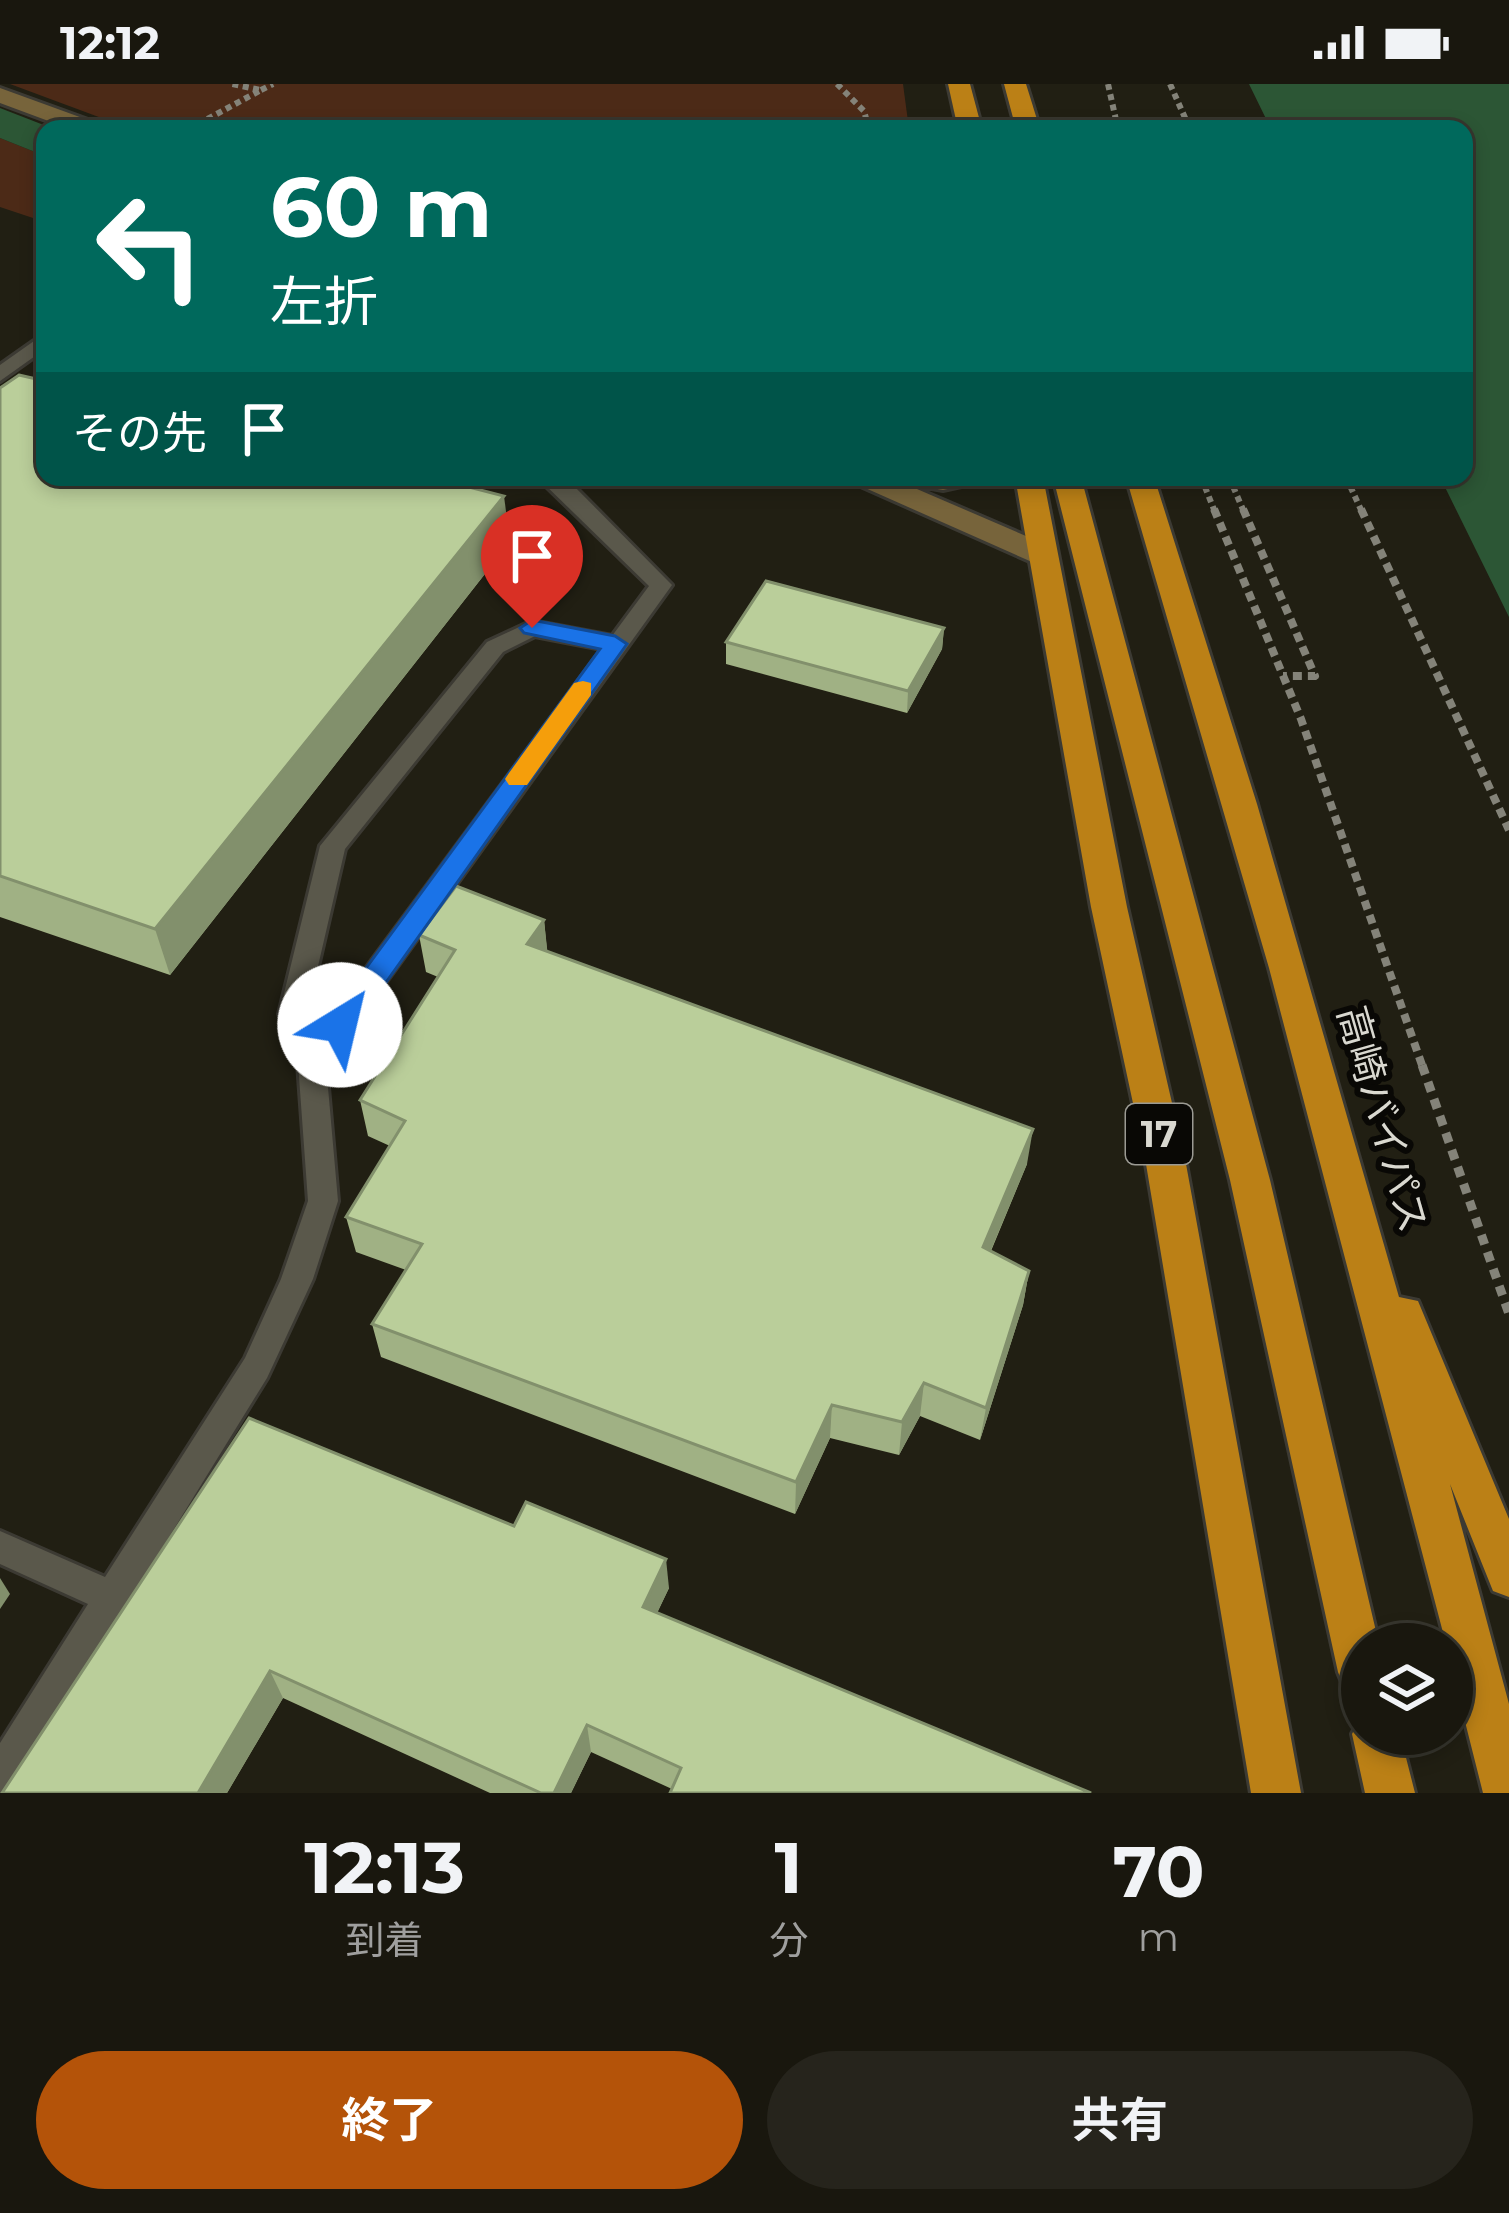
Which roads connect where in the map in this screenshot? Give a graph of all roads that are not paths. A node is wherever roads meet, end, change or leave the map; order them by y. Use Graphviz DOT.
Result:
graph roads {
  1 [pos="959,84"];
  2 [pos="1015,84"];
  3 [pos="0,95"];
  4 [pos="67,120"];
  5 [pos="967,120"];
  6 [pos="1025,120"];
  7 [pos="36,347"];
  8 [pos="0,375"];
  9 [pos="563,486"];
  10 [pos="885,486"];
  11 [pos="1031,486"];
  12 [pos="1069,486"];
  13 [pos="1143,486"];
  14 [pos="1043,555"];
  15 [pos="615,644"];
  16 [pos="312,1063"];
  17 [pos="1348,1178"];
  18 [pos="0,1547"];
  19 [pos="1509,1575"];
  20 [pos="112,1598"];
  21 [pos="1351,1623"];
  22 [pos="1381,1755"];
  23 [pos="0,1778"];
  24 [pos="1276,1793"];
  25 [pos="1390,1793"];
  26 [pos="1508,1793"];
  1 -- 5 [label="highway"];
  2 -- 6 [label="highway"];
  3 -- 4 [label="street"];
  7 -- 8 [label="lane"];
  9 -- 15 [label="lane"];
  10 -- 14 [label="street"];
  11 -- 14 [label="highway, 17"];
  12 -- 21 [label="highway, 17"];
  13 -- 17 [label="highway, 高崎バイパス"];
  14 -- 24 [label="highway, 17"];
  15 -- 16 [label="lane"];
  15 -- 16 [label="lane"];
  16 -- 20 [label="lane"];
  17 -- 19 [label="highway"];
  17 -- 26 [label="highway, 高崎バイパス"];
  18 -- 20 [label="lane"];
  20 -- 23 [label="lane"];
  22 -- 25 [label="highway"];
}
